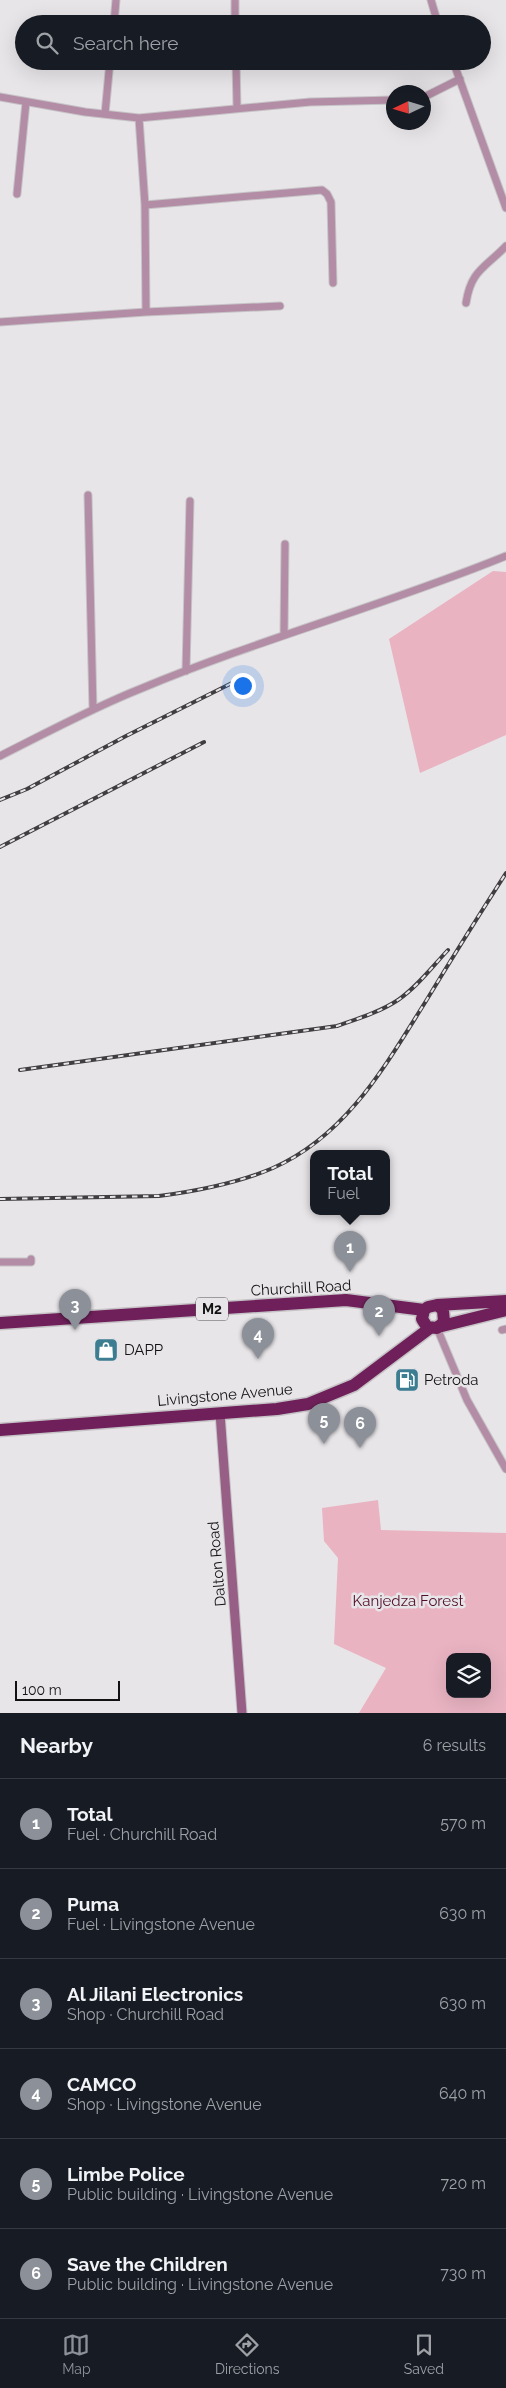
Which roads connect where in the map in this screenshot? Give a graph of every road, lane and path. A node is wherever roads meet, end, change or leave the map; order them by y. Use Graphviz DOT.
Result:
graph roads {
  1 [pos="116,0"];
  2 [pos="235,0"];
  3 [pos="431,0"];
  4 [pos="115,15"];
  5 [pos="235,15"];
  6 [pos="435,15"];
  7 [pos="109,70"];
  8 [pos="236,70"];
  9 [pos="456,70"];
  10 [pos="460,79"];
  11 [pos="431,94"];
  12 [pos="0,97"];
  13 [pos="386,100"];
  14 [pos="26,102"];
  15 [pos="237,108"];
  16 [pos="105,114"];
  17 [pos="139,118"];
  18 [pos="17,194"];
  19 [pos="145,205"];
  20 [pos="506,208"];
  21 [pos="506,246"];
  22 [pos="333,283"];
  23 [pos="466,303"];
  24 [pos="280,306"];
  25 [pos="146,312"];
  26 [pos="0,322"];
  27 [pos="88,495"];
  28 [pos="190,501"];
  29 [pos="285,544"];
  30 [pos="506,556"];
  31 [pos="284,635"];
  32 [pos="186,671"];
  33 [pos="93,709"];
  34 [pos="0,756"];
  35 [pos="31,1259"];
  36 [pos="0,1262"];
  37 [pos="506,1301"];
  38 [pos="430,1308"];
  39 [pos="506,1310"];
  40 [pos="0,1323"];
  41 [pos="436,1327"];
  42 [pos="220,1413"];
  43 [pos="0,1430"];
  44 [pos="506,1469"];
  45 [pos="242,1713"];
  1 -- 4 [label="street"];
  2 -- 5 [label="street"];
  3 -- 6 [label="street"];
  7 -- 16 [label="street"];
  8 -- 15 [label="street"];
  9 -- 10 [label="street"];
  10 -- 11 [label="street"];
  10 -- 20 [label="street"];
  12 -- 14 [label="street"];
  13 -- 15 [label="street"];
  14 -- 16 [label="street"];
  14 -- 18 [label="street"];
  15 -- 17 [label="street"];
  16 -- 17 [label="street"];
  17 -- 19 [label="street"];
  19 -- 22 [label="street"];
  19 -- 25 [label="street"];
  21 -- 23 [label="street"];
  24 -- 25 [label="street"];
  25 -- 26 [label="street"];
  27 -- 33 [label="street"];
  28 -- 32 [label="street"];
  29 -- 31 [label="street"];
  30 -- 31 [label="street"];
  31 -- 32 [label="street"];
  32 -- 33 [label="street"];
  33 -- 34 [label="street"];
  35 -- 36 [label="street"];
  37 -- 38 [label="highway, Churchill Road / M2"];
  38 -- 40 [label="highway, Churchill Road / M2"];
  38 -- 41 [label="highway"];
  38 -- 41 [label="highway"];
  39 -- 41 [label="highway"];
  41 -- 42 [label="highway, Livingstone Avenue"];
  41 -- 44 [label="street"];
  42 -- 43 [label="highway, Livingstone Avenue"];
  42 -- 45 [label="main road, Dalton Road"];
}
